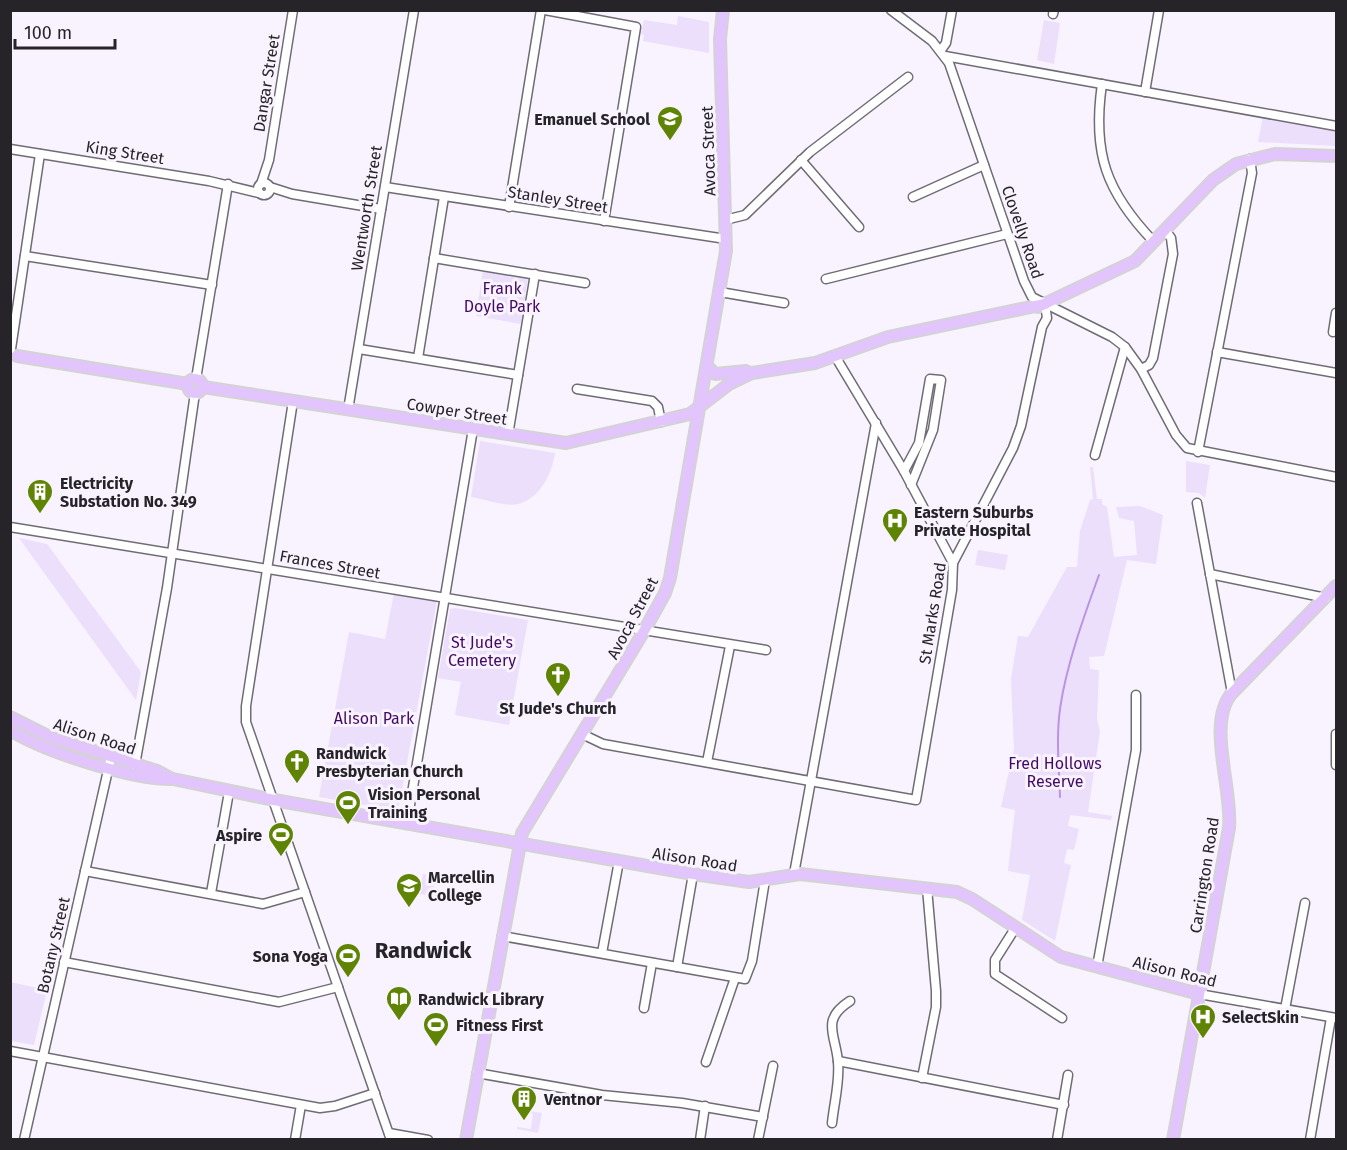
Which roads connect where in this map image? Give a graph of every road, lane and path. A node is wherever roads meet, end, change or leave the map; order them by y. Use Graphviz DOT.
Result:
graph roads {
  1 [pos="293,10"];
  2 [pos="414,10"];
  3 [pos="543,10"];
  4 [pos="723,10"];
  5 [pos="891,10"];
  6 [pos="952,10"];
  7 [pos="1159,10"];
  8 [pos="576,13"];
  9 [pos="943,53"];
  10 [pos="908,77"];
  11 [pos="1102,84"];
  12 [pos="1145,92"];
  13 [pos="1336,126"];
  14 [pos="10,149"];
  15 [pos="40,154"];
  16 [pos="1336,156"];
  17 [pos="1250,159"];
  18 [pos="801,160"];
  19 [pos="984,165"];
  20 [pos="232,185"];
  21 [pos="385,187"];
  22 [pos="264,188"];
  23 [pos="444,197"];
  24 [pos="913,197"];
  25 [pos="509,207"];
  26 [pos="381,209"];
  27 [pos="725,220"];
  28 [pos="604,222"];
  29 [pos="859,227"];
  30 [pos="1165,230"];
  31 [pos="1007,234"];
  32 [pos="726,240"];
  33 [pos="1154,242"];
  34 [pos="25,256"];
  35 [pos="434,258"];
  36 [pos="535,274"];
  37 [pos="826,279"];
  38 [pos="585,283"];
  39 [pos="212,285"];
  40 [pos="720,292"];
  41 [pos="784,303"];
  42 [pos="1045,304"];
  43 [pos="1336,313"];
  44 [pos="1333,332"];
  45 [pos="1125,347"];
  46 [pos="359,349"];
  47 [pos="1217,352"];
  48 [pos="12,354"];
  49 [pos="835,356"];
  50 [pos="418,358"];
  51 [pos="708,367"];
  52 [pos="1141,369"];
  53 [pos="764,371"];
  54 [pos="1336,373"];
  55 [pos="518,375"];
  56 [pos="195,386"];
  57 [pos="577,389"];
  58 [pos="293,401"];
  59 [pos="701,405"];
  60 [pos="348,410"];
  61 [pos="678,418"];
  62 [pos="661,422"];
  63 [pos="876,423"];
  64 [pos="473,429"];
  65 [pos="508,435"];
  66 [pos="697,435"];
  67 [pos="1198,452"];
  68 [pos="1095,455"];
  69 [pos="904,471"];
  70 [pos="1336,477"];
  71 [pos="911,485"];
  72 [pos="1197,503"];
  73 [pos="10,527"];
  74 [pos="170,554"];
  75 [pos="953,563"];
  76 [pos="268,569"];
  77 [pos="1210,574"];
  78 [pos="1336,586"];
  79 [pos="1326,598"];
  80 [pos="445,599"];
  81 [pos="644,631"];
  82 [pos="730,646"];
  83 [pos="766,650"];
  84 [pos="1232,693"];
  85 [pos="1136,695"];
  86 [pos="10,717"];
  87 [pos="10,730"];
  88 [pos="582,734"];
  89 [pos="1336,735"];
  90 [pos="110,762"];
  91 [pos="707,762"];
  92 [pos="135,765"];
  93 [pos="1336,765"];
  94 [pos="173,779"];
  95 [pos="812,781"];
  96 [pos="229,792"];
  97 [pos="274,801"];
  98 [pos="407,823"];
  99 [pos="519,844"];
  100 [pos="619,861"];
  101 [pos="85,871"];
  102 [pos="693,874"];
  103 [pos="795,874"];
  104 [pos="765,879"];
  105 [pos="927,888"];
  106 [pos="305,892"];
  107 [pos="211,893"];
  108 [pos="1305,903"];
  109 [pos="1016,927"];
  110 [pos="502,936"];
  111 [pos="602,953"];
  112 [pos="64,962"];
  113 [pos="652,963"];
  114 [pos="1097,967"];
  115 [pos="677,968"];
  116 [pos="735,978"];
  117 [pos="338,987"];
  118 [pos="1199,994"];
  119 [pos="850,1001"];
  120 [pos="644,1008"];
  121 [pos="1285,1010"];
  122 [pos="1062,1018"];
  123 [pos="1334,1018"];
  124 [pos="10,1051"];
  125 [pos="42,1057"];
  126 [pos="838,1061"];
  127 [pos="706,1062"];
  128 [pos="773,1066"];
  129 [pos="477,1073"];
  130 [pos="1068,1075"];
  131 [pos="922,1078"];
  132 [pos="375,1093"];
  133 [pos="301,1105"];
  134 [pos="1064,1105"];
  135 [pos="705,1106"];
  136 [pos="763,1117"];
  137 [pos="832,1123"];
  138 [pos="390,1136"];
  139 [pos="464,1139"];
  140 [pos="24,1140"];
  141 [pos="295,1140"];
  142 [pos="428,1140"];
  143 [pos="700,1140"];
  144 [pos="758,1140"];
  145 [pos="1058,1140"];
  146 [pos="1173,1140"];
  147 [pos="1310,1140"];
  1 -- 22 [label="street, Dangar Street"];
  2 -- 21 [label="street, Wentworth Street"];
  3 -- 8 [label="street"];
  3 -- 25 [label="street"];
  4 -- 27 [label="main road, Avoca Street"];
  5 -- 9 [label="street"];
  6 -- 9 [label="street"];
  7 -- 12 [label="street"];
  8 -- 28 [label="street"];
  9 -- 11 [label="street"];
  9 -- 19 [label="street, Clovelly Road"];
  10 -- 18 [label="street"];
  11 -- 12 [label="street"];
  11 -- 33 [label="street"];
  12 -- 13 [label="street"];
  14 -- 15 [label="street, King Street"];
  15 -- 20 [label="street, King Street"];
  15 -- 34 [label="street"];
  16 -- 17 [label="main road"];
  17 -- 30 [label="main road"];
  17 -- 47 [label="street"];
  18 -- 27 [label="street"];
  18 -- 29 [label="street"];
  19 -- 24 [label="street"];
  19 -- 31 [label="street, Clovelly Road"];
  20 -- 22 [label="street, King Street"];
  20 -- 39 [label="street"];
  21 -- 23 [label="street, Stanley Street"];
  21 -- 26 [label="street, Wentworth Street"];
  22 -- 26 [label="street, King Street"];
  23 -- 25 [label="street, Stanley Street"];
  23 -- 35 [label="street"];
  25 -- 28 [label="street, Stanley Street"];
  26 -- 46 [label="street, Wentworth Street"];
  27 -- 32 [label="main road, Avoca Street"];
  28 -- 32 [label="street, Stanley Street"];
  30 -- 33 [label="main road"];
  30 -- 52 [label="street"];
  31 -- 37 [label="street"];
  31 -- 42 [label="street, Clovelly Road"];
  32 -- 40 [label="main road, Avoca Street"];
  33 -- 42 [label="main road"];
  34 -- 39 [label="street"];
  34 -- 48 [label="street"];
  35 -- 36 [label="street"];
  35 -- 50 [label="street"];
  36 -- 38 [label="street"];
  36 -- 55 [label="street"];
  39 -- 56 [label="street"];
  40 -- 41 [label="street"];
  40 -- 51 [label="main road, Avoca Street"];
  42 -- 45 [label="street, Clovelly Road"];
  42 -- 49 [label="main road"];
  42 -- 75 [label="street, St Marks Road"];
  43 -- 44 [label="street"];
  45 -- 52 [label="street, Clovelly Road"];
  45 -- 68 [label="street"];
  46 -- 50 [label="street"];
  46 -- 60 [label="street, Wentworth Street"];
  47 -- 54 [label="street"];
  47 -- 67 [label="street"];
  48 -- 56 [label="main road, Cowper Street"];
  49 -- 53 [label="main road"];
  49 -- 63 [label="street"];
  50 -- 55 [label="street"];
  51 -- 53 [label="main road"];
  51 -- 59 [label="main road, Avoca Street"];
  52 -- 67 [label="street, Clovelly Road"];
  53 -- 59 [label="main road, Cowper Street"];
  55 -- 65 [label="street"];
  56 -- 58 [label="main road, Cowper Street"];
  56 -- 74 [label="street"];
  57 -- 62 [label="street"];
  58 -- 60 [label="main road, Cowper Street"];
  58 -- 76 [label="street"];
  59 -- 61 [label="main road, Cowper Street"];
  59 -- 66 [label="main road, Avoca Street"];
  60 -- 64 [label="main road, Cowper Street"];
  61 -- 62 [label="main road, Cowper Street"];
  61 -- 66 [label="main road"];
  62 -- 65 [label="main road, Cowper Street"];
  63 -- 69 [label="street"];
  63 -- 95 [label="street"];
  64 -- 65 [label="main road, Cowper Street"];
  64 -- 80 [label="street"];
  66 -- 81 [label="main road, Avoca Street"];
  67 -- 70 [label="street, Clovelly Road"];
  69 -- 71 [label="street"];
  69 -- 71 [label="street"];
  71 -- 75 [label="street"];
  72 -- 77 [label="street"];
  73 -- 74 [label="street, Frances Street"];
  74 -- 76 [label="street, Frances Street"];
  74 -- 92 [label="street"];
  75 -- 95 [label="street, St Marks Road"];
  76 -- 80 [label="street, Frances Street"];
  76 -- 97 [label="street"];
  77 -- 79 [label="street"];
  77 -- 84 [label="street"];
  78 -- 79 [label="main road, Carrington Road"];
  79 -- 84 [label="main road, Carrington Road"];
  80 -- 81 [label="street, Frances Street"];
  80 -- 98 [label="street"];
  81 -- 82 [label="street, Frances Street"];
  81 -- 88 [label="main road, Avoca Street"];
  82 -- 83 [label="street, Frances Street"];
  82 -- 91 [label="street"];
  84 -- 118 [label="main road, Carrington Road"];
  85 -- 114 [label="street"];
  86 -- 90 [label="main road, Alison Road"];
  87 -- 90 [label="main road, Alison Road"];
  88 -- 91 [label="street"];
  88 -- 99 [label="main road, Avoca Street"];
  89 -- 93 [label="street"];
  90 -- 92 [label="main road, Alison Road"];
  90 -- 94 [label="main road, Alison Road"];
  90 -- 101 [label="street, Botany Street"];
  91 -- 95 [label="street"];
  92 -- 94 [label="main road, Alison Road"];
  94 -- 96 [label="main road, Alison Road"];
  95 -- 103 [label="street"];
  96 -- 97 [label="main road, Alison Road"];
  96 -- 107 [label="street"];
  97 -- 98 [label="main road, Alison Road"];
  97 -- 106 [label="street"];
  98 -- 99 [label="main road, Alison Road"];
  99 -- 100 [label="main road, Alison Road"];
  99 -- 110 [label="main road, Avoca Street"];
  100 -- 102 [label="main road, Alison Road"];
  100 -- 111 [label="street"];
  101 -- 107 [label="street"];
  101 -- 112 [label="street, Botany Street"];
  102 -- 104 [label="main road, Alison Road"];
  102 -- 115 [label="street"];
  103 -- 104 [label="main road, Alison Road"];
  103 -- 105 [label="main road, Alison Road"];
  104 -- 116 [label="street"];
  105 -- 109 [label="main road, Alison Road"];
  105 -- 131 [label="street"];
  106 -- 107 [label="street"];
  106 -- 117 [label="street"];
  108 -- 121 [label="street"];
  109 -- 114 [label="main road, Alison Road"];
  109 -- 122 [label="street"];
  110 -- 111 [label="street"];
  110 -- 129 [label="main road, Avoca Street"];
  111 -- 113 [label="street"];
  112 -- 117 [label="street"];
  112 -- 125 [label="street, Botany Street"];
  113 -- 115 [label="street"];
  113 -- 120 [label="street"];
  114 -- 118 [label="main road, Alison Road"];
  115 -- 116 [label="street"];
  116 -- 127 [label="street"];
  117 -- 132 [label="street"];
  118 -- 121 [label="street, Alison Road"];
  118 -- 146 [label="main road, Carrington Road"];
  119 -- 126 [label="street"];
  121 -- 123 [label="street, Alison Road"];
  123 -- 147 [label="street"];
  124 -- 125 [label="street"];
  125 -- 133 [label="street"];
  125 -- 140 [label="street, Botany Street"];
  126 -- 131 [label="street"];
  126 -- 137 [label="street"];
  128 -- 136 [label="street"];
  129 -- 135 [label="street"];
  129 -- 139 [label="main road, Avoca Street"];
  130 -- 134 [label="street"];
  131 -- 134 [label="street"];
  132 -- 133 [label="street"];
  132 -- 138 [label="street"];
  133 -- 141 [label="street"];
  134 -- 145 [label="street"];
  135 -- 136 [label="street"];
  135 -- 143 [label="street"];
  136 -- 144 [label="street"];
  138 -- 142 [label="street"];
}
